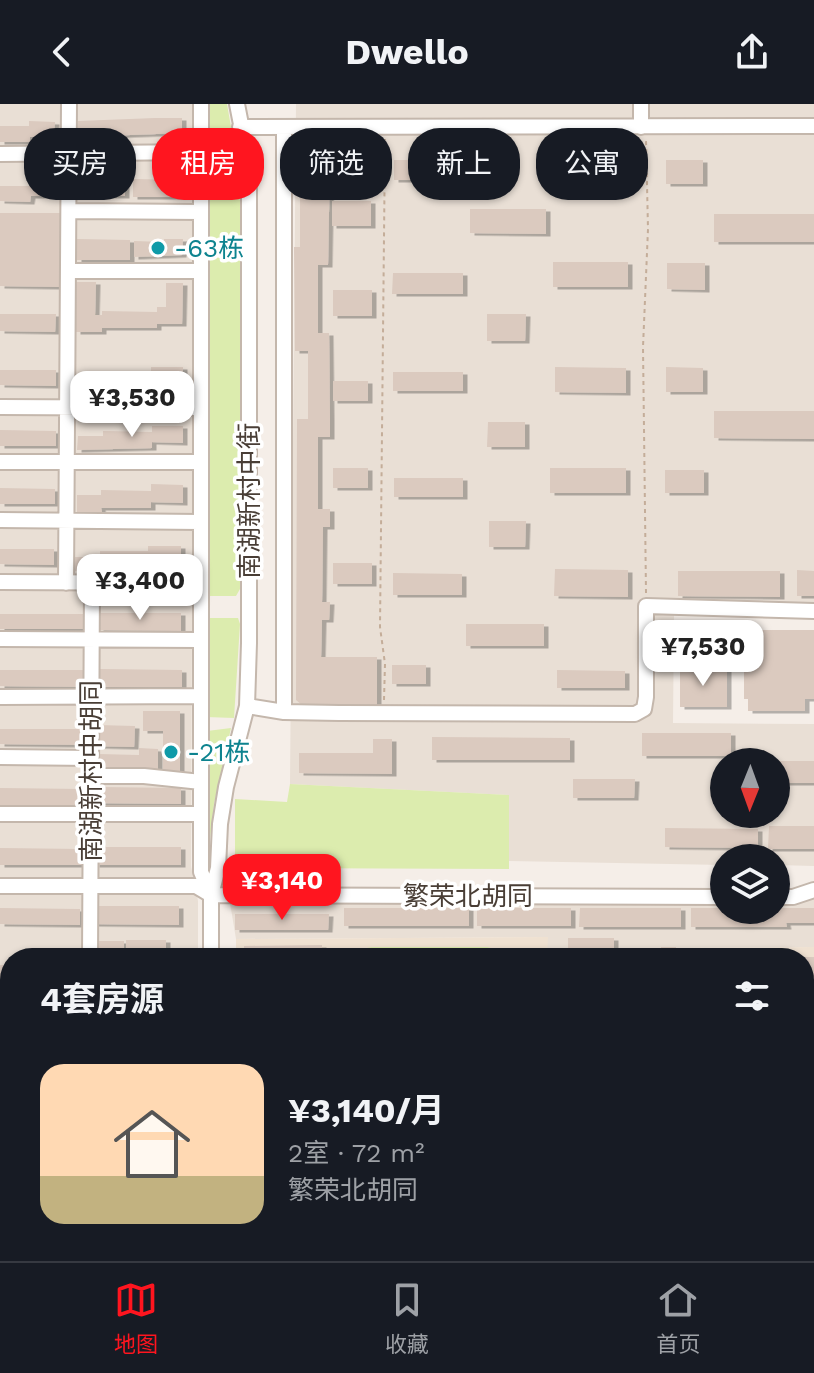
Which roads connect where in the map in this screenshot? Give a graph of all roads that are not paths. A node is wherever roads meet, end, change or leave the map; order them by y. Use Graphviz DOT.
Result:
graph roads {
  1 [pos="69,104"];
  2 [pos="201,104"];
  3 [pos="237,104"];
  4 [pos="641,104"];
  5 [pos="643,126"];
  6 [pos="814,126"];
  7 [pos="240,127"];
  8 [pos="284,127"];
  9 [pos="69,128"];
  10 [pos="201,128"];
  11 [pos="24,153"];
  12 [pos="0,154"];
  13 [pos="69,200"];
  14 [pos="201,200"];
  15 [pos="69,211"];
  16 [pos="201,212"];
  17 [pos="69,271"];
  18 [pos="201,271"];
  19 [pos="0,407"];
  20 [pos="68,407"];
  21 [pos="200,408"];
  22 [pos="67,461"];
  23 [pos="0,462"];
  24 [pos="200,462"];
  25 [pos="0,520"];
  26 [pos="67,521"];
  27 [pos="200,522"];
  28 [pos="0,582"];
  29 [pos="66,583"];
  30 [pos="92,583"];
  31 [pos="200,583"];
  32 [pos="814,611"];
  33 [pos="0,639"];
  34 [pos="92,640"];
  35 [pos="200,640"];
  36 [pos="91,696"];
  37 [pos="200,696"];
  38 [pos="0,697"];
  39 [pos="247,706"];
  40 [pos="284,712"];
  41 [pos="0,757"];
  42 [pos="91,758"];
  43 [pos="91,776"];
  44 [pos="201,782"];
  45 [pos="0,814"];
  46 [pos="91,814"];
  47 [pos="201,814"];
  48 [pos="0,886"];
  49 [pos="91,886"];
  50 [pos="814,890"];
  51 [pos="211,895"];
  52 [pos="710,897"];
  53 [pos="790,897"];
  54 [pos="90,948"];
  55 [pos="211,948"];
  1 -- 9 [label="street"];
  2 -- 10 [label="street"];
  3 -- 7 [label="street, 南湖新村中街"];
  4 -- 5 [label="street"];
  5 -- 6 [label="street"];
  5 -- 8 [label="street"];
  7 -- 8 [label="street"];
  7 -- 39 [label="street, 南湖新村中街"];
  8 -- 40 [label="street"];
  11 -- 12 [label="street"];
  13 -- 15 [label="street"];
  14 -- 16 [label="street"];
  15 -- 16 [label="street"];
  15 -- 17 [label="street"];
  16 -- 18 [label="street"];
  17 -- 18 [label="street"];
  17 -- 20 [label="street"];
  18 -- 21 [label="street"];
  19 -- 20 [label="street"];
  20 -- 21 [label="street"];
  20 -- 22 [label="street"];
  21 -- 24 [label="street"];
  22 -- 23 [label="street"];
  22 -- 24 [label="street"];
  22 -- 26 [label="street"];
  24 -- 27 [label="street"];
  25 -- 26 [label="street"];
  26 -- 27 [label="street"];
  26 -- 29 [label="street"];
  27 -- 31 [label="street"];
  28 -- 29 [label="street"];
  29 -- 30 [label="street"];
  30 -- 31 [label="street"];
  30 -- 34 [label="street, 南湖新村中胡同"];
  31 -- 35 [label="street"];
  32 -- 40 [label="street"];
  33 -- 34 [label="street"];
  34 -- 35 [label="street"];
  34 -- 36 [label="street, 南湖新村中胡同"];
  35 -- 37 [label="street"];
  36 -- 37 [label="street"];
  36 -- 38 [label="street"];
  36 -- 42 [label="street, 南湖新村中胡同"];
  37 -- 44 [label="street"];
  39 -- 40 [label="street"];
  39 -- 51 [label="street, 南湖新村中街"];
  41 -- 42 [label="street"];
  42 -- 43 [label="street, 南湖新村中胡同"];
  43 -- 44 [label="street"];
  43 -- 46 [label="street, 南湖新村中胡同"];
  44 -- 47 [label="street"];
  45 -- 46 [label="street"];
  46 -- 47 [label="street"];
  46 -- 49 [label="street, 南湖新村中胡同"];
  47 -- 51 [label="street"];
  48 -- 49 [label="street, 繁荣北胡同"];
  49 -- 51 [label="street, 繁荣北胡同"];
  49 -- 54 [label="street, 南湖新村中胡同"];
  50 -- 53 [label="street"];
  51 -- 52 [label="street, 繁荣北胡同"];
  51 -- 55 [label="street"];
}
